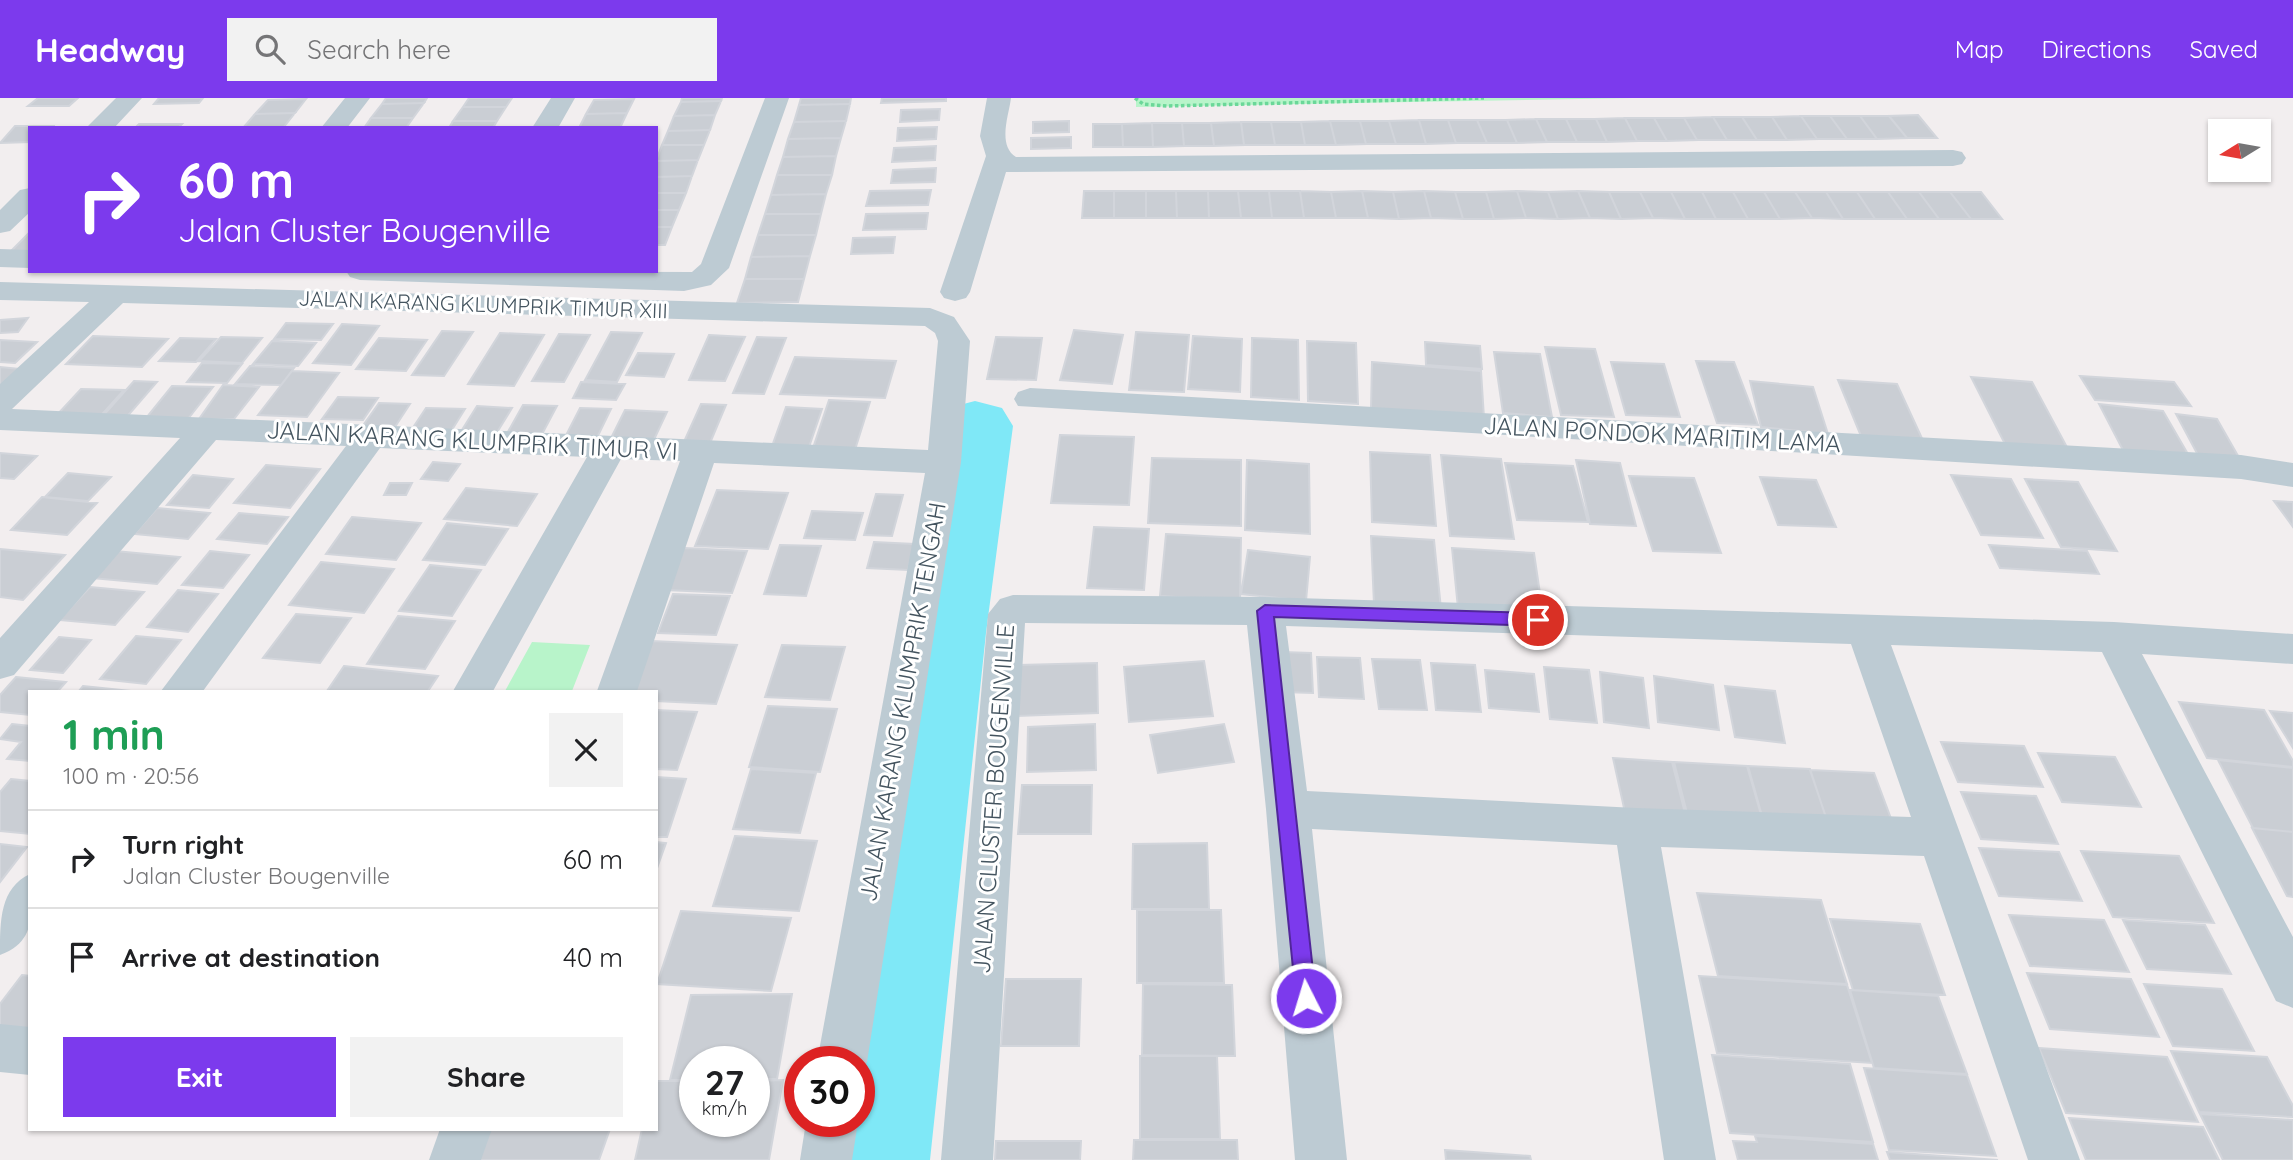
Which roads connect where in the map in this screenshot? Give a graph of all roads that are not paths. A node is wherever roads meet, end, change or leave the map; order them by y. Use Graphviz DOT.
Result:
graph roads {
  1 [pos="130,98"];
  2 [pos="358,98"];
  3 [pos="563,98"];
  4 [pos="777,98"];
  5 [pos="999,98"];
  6 [pos="101,126"];
  7 [pos="336,126"];
  8 [pos="546,126"];
  9 [pos="1953,158"];
  10 [pos="997,159"];
  11 [pos="28,198"];
  12 [pos="0,225"];
  13 [pos="0,258"];
  14 [pos="28,259"];
  15 [pos="461,273"];
  16 [pos="0,291"];
  17 [pos="955,292"];
  18 [pos="112,297"];
  19 [pos="954,341"];
  20 [pos="1030,399"];
  21 [pos="0,402"];
  22 [pos="0,419"];
  23 [pos="207,429"];
  24 [pos="371,436"];
  25 [pos="610,447"];
  26 [pos="701,451"];
  27 [pos="944,462"];
  28 [pos="2293,475"];
  29 [pos="1265,611"];
  30 [pos="1866,630"];
  31 [pos="2114,637"];
  32 [pos="2293,649"];
  33 [pos="0,664"];
  34 [pos="182,690"];
  35 [pos="474,690"];
  36 [pos="617,690"];
  37 [pos="1288,809"];
  38 [pos="1636,827"];
  39 [pos="1937,837"];
  40 [pos="28,897"];
  41 [pos="0,934"];
  42 [pos="2293,985"];
  43 [pos="845,1046"];
  44 [pos="0,1048"];
  45 [pos="28,1051"];
  46 [pos="465,1131"];
  47 [pos="830,1137"];
  48 [pos="455,1160"];
  49 [pos="826,1160"];
  50 [pos="967,1160"];
  51 [pos="1321,1160"];
  52 [pos="1690,1160"];
  53 [pos="2054,1160"];
  1 -- 6 [label="street"];
  2 -- 7 [label="street"];
  3 -- 8 [label="street"];
  4 -- 15 [label="street"];
  5 -- 10 [label="street"];
  9 -- 10 [label="street"];
  10 -- 17 [label="street"];
  11 -- 12 [label="street"];
  13 -- 14 [label="street"];
  16 -- 18 [label="street, JALAN KARANG KLUMPRIK TIMUR XIII"];
  18 -- 19 [label="street, JALAN KARANG KLUMPRIK TIMUR XIII"];
  18 -- 21 [label="street"];
  19 -- 27 [label="street, JALAN KARANG KLUMPRIK TENGAH"];
  20 -- 28 [label="street, JALAN PONDOK MARITIM LAMA"];
  22 -- 23 [label="street, JALAN KARANG KLUMPRIK TIMUR VI"];
  23 -- 24 [label="street, JALAN KARANG KLUMPRIK TIMUR VI"];
  23 -- 33 [label="street"];
  24 -- 25 [label="street, JALAN KARANG KLUMPRIK TIMUR VI"];
  24 -- 34 [label="street"];
  25 -- 26 [label="street, JALAN KARANG KLUMPRIK TIMUR VI"];
  25 -- 35 [label="street"];
  26 -- 27 [label="street, JALAN KARANG KLUMPRIK TIMUR VI"];
  26 -- 36 [label="street"];
  27 -- 43 [label="street, JALAN KARANG KLUMPRIK TENGAH"];
  29 -- 30 [label="street, JALAN CLUSTER BOUGENVILLE"];
  29 -- 37 [label="street"];
  29 -- 50 [label="street, JALAN CLUSTER BOUGENVILLE"];
  30 -- 31 [label="street, JALAN CLUSTER BOUGENVILLE"];
  30 -- 39 [label="street"];
  31 -- 32 [label="street, JALAN CLUSTER BOUGENVILLE"];
  31 -- 42 [label="street"];
  37 -- 38 [label="street"];
  37 -- 51 [label="street"];
  38 -- 39 [label="street"];
  38 -- 52 [label="street"];
  39 -- 53 [label="street"];
  40 -- 41 [label="street"];
  44 -- 45 [label="street"];
  46 -- 48 [label="street"];
  47 -- 49 [label="street"];
}
